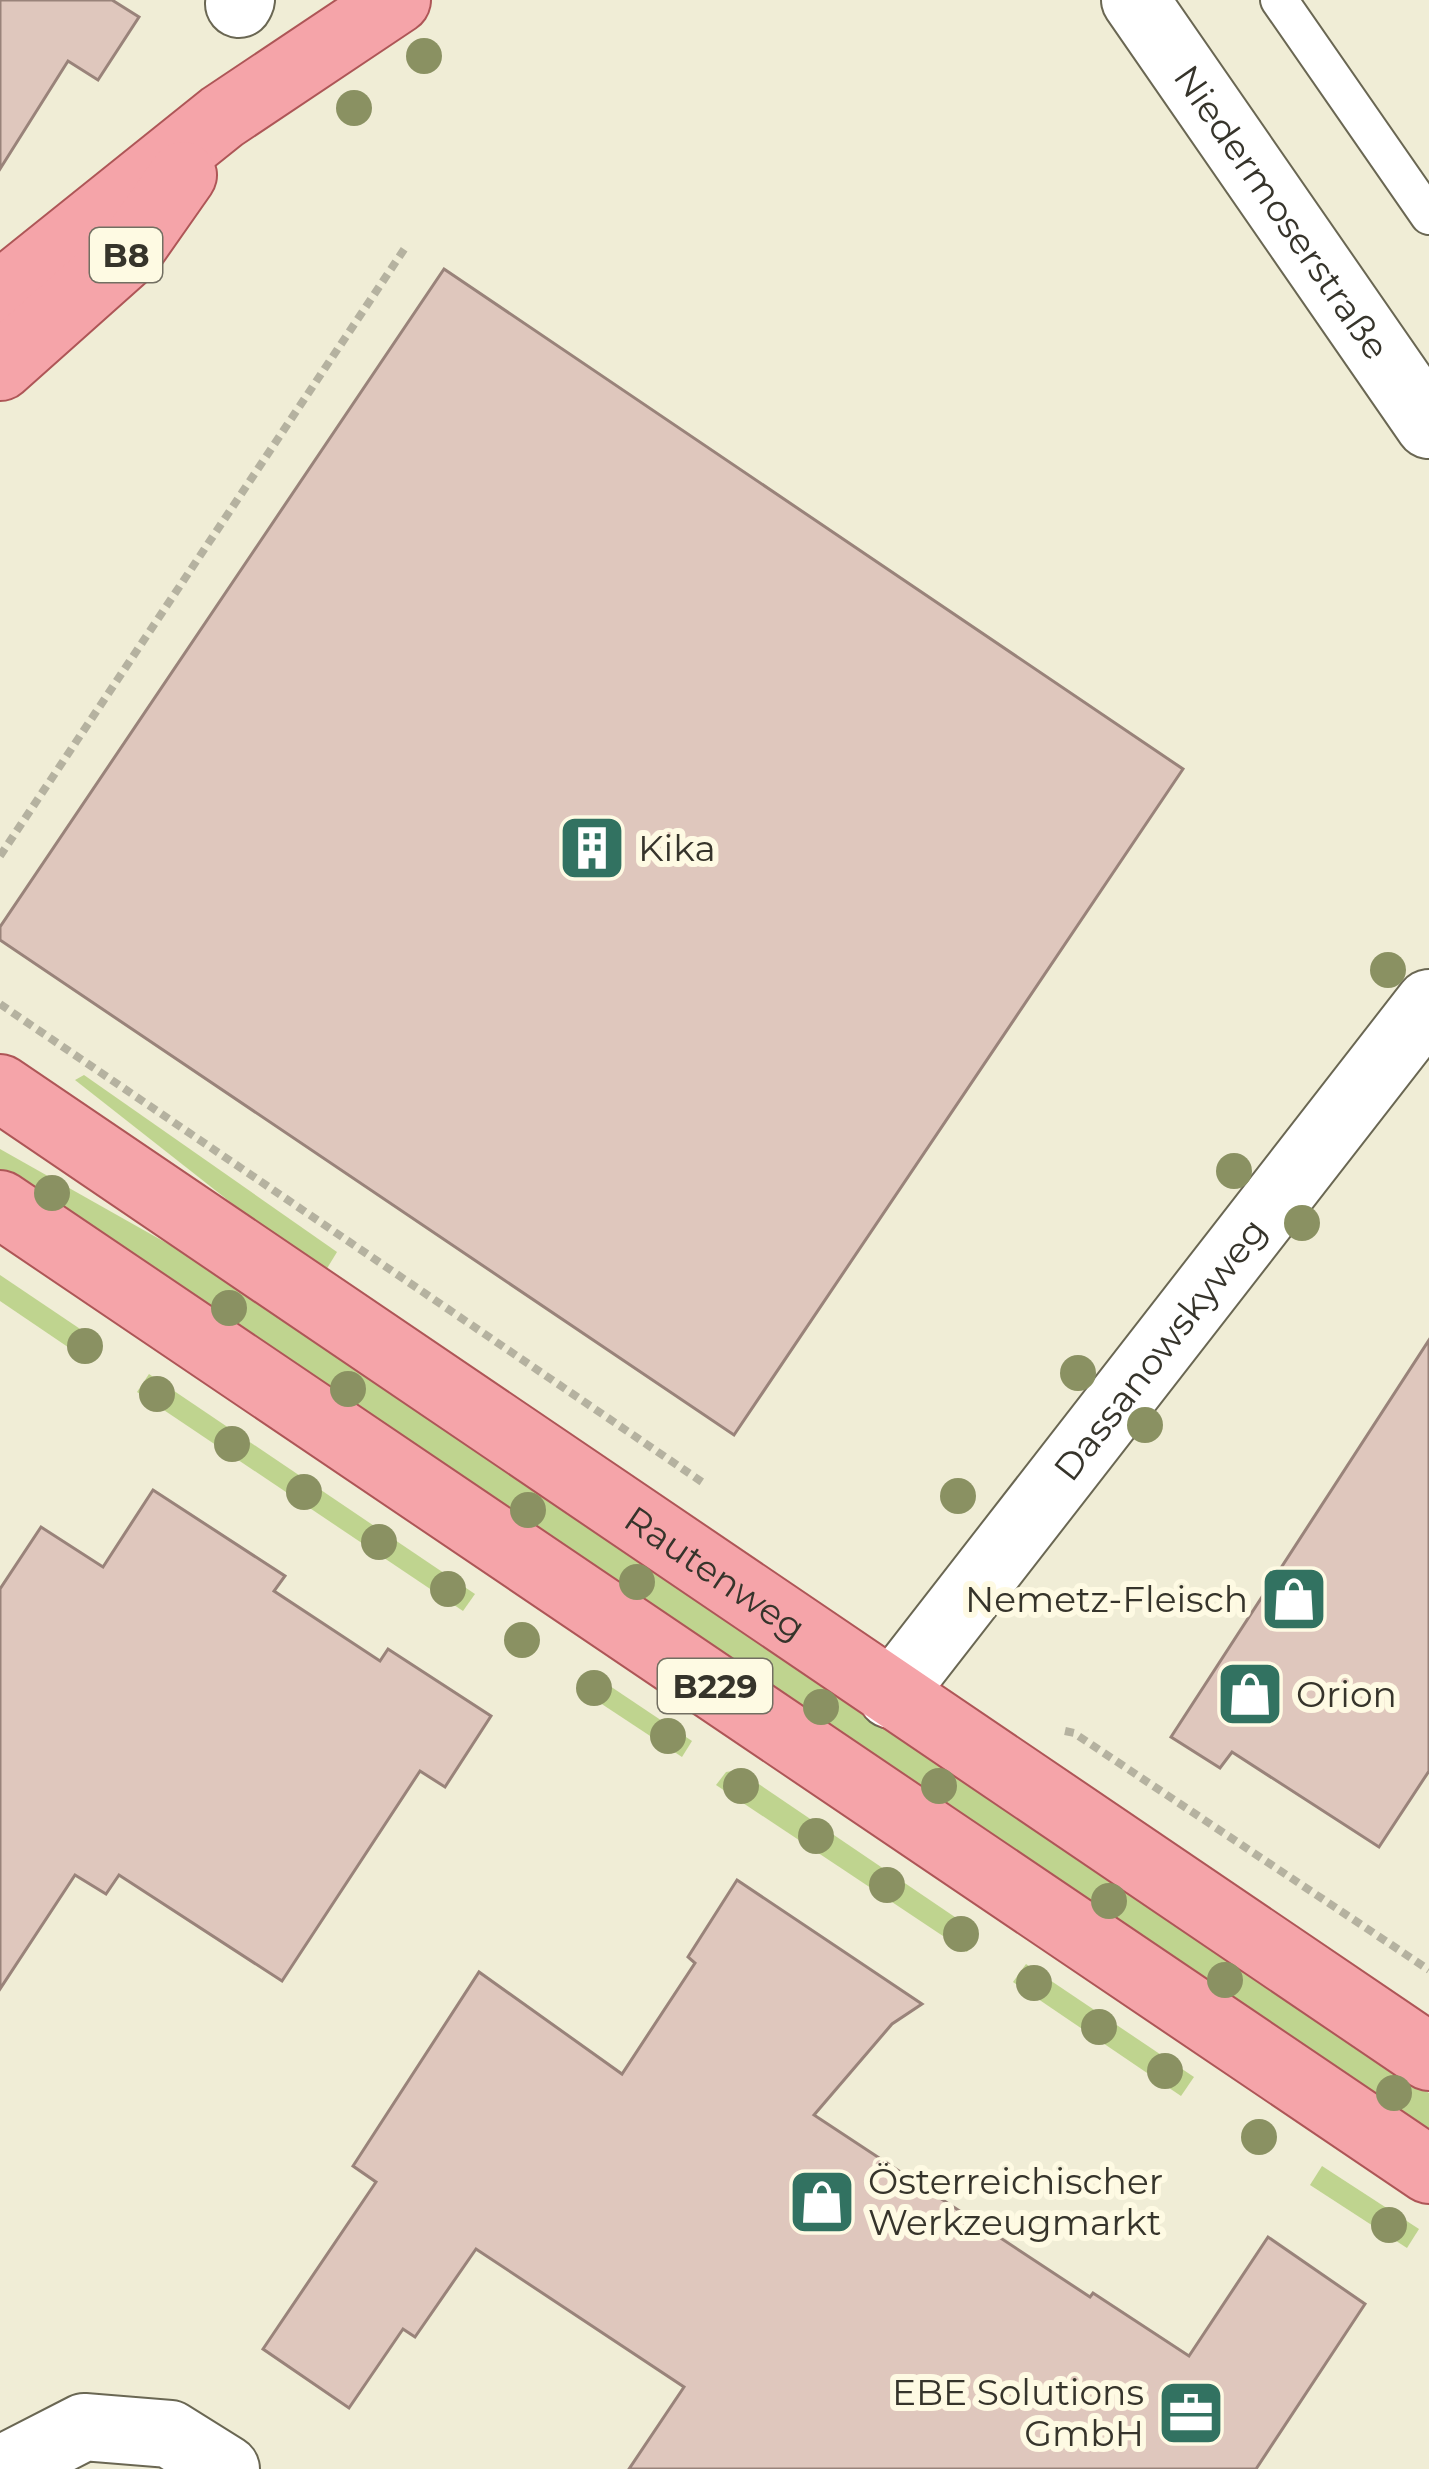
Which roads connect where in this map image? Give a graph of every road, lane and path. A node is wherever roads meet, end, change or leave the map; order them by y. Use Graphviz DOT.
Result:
graph roads {
  1 [pos="397,0"];
  2 [pos="1135,0"];
  3 [pos="1279,0"];
  4 [pos="222,117"];
  5 [pos="1429,216"];
  6 [pos="407,245"];
  7 [pos="0,295"];
  8 [pos="0,367"];
  9 [pos="1429,425"];
  10 [pos="0,856"];
  11 [pos="1429,1003"];
  12 [pos="0,1088"];
  13 [pos="0,1204"];
  14 [pos="891,1695"];
  15 [pos="1429,2057"];
  16 [pos="1429,2170"];
  17 [pos="2,2469"];
  18 [pos="226,2469"];
  1 -- 4 [label="main road, B8"];
  2 -- 9 [label="street, Niedermoserstraße"];
  3 -- 5 [label="lane"];
  4 -- 7 [label="main road, B8"];
  4 -- 8 [label="main road, B8"];
  6 -- 10 [label="path"];
  11 -- 14 [label="street, Dassanowskyweg"];
  12 -- 14 [label="main road, Rautenweg / B229"];
  13 -- 16 [label="main road, B229"];
  14 -- 15 [label="main road, Rautenweg / B229"];
  17 -- 18 [label="street"];
}
